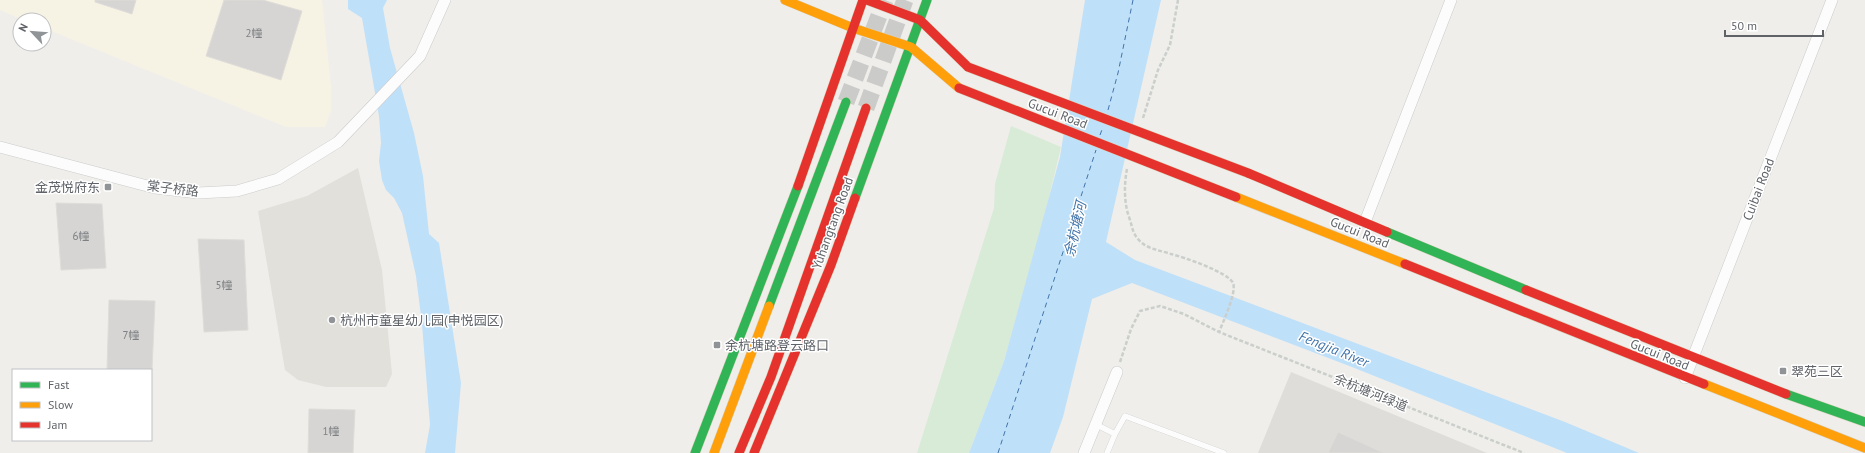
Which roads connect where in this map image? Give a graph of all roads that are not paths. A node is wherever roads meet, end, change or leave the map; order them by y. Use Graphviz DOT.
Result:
graph roads {
  1 [pos="444,0"];
  2 [pos="785,0"];
  3 [pos="863,0"];
  4 [pos="867,0"];
  5 [pos="927,0"];
  6 [pos="1451,0"];
  7 [pos="1832,0"];
  8 [pos="920,20"];
  9 [pos="853,28"];
  10 [pos="911,47"];
  11 [pos="846,102"];
  12 [pos="866,108"];
  13 [pos="0,147"];
  14 [pos="1365,222"];
  15 [pos="1691,358"];
  16 [pos="1117,372"];
  17 [pos="1684,378"];
  18 [pos="1865,422"];
  19 [pos="1096,424"];
  20 [pos="1115,434"];
  21 [pos="1865,448"];
  22 [pos="695,453"];
  23 [pos="714,453"];
  24 [pos="739,453"];
  25 [pos="754,453"];
  26 [pos="1084,453"];
  27 [pos="1107,453"];
  28 [pos="1224,453"];
  1 -- 13 [label="street, 棠子桥路"];
  2 -- 9 [label="main road, Gucui Road"];
  3 -- 9 [label="main road"];
  4 -- 8 [label="main road, Gucui Road"];
  5 -- 8 [label="main road, Yuhangtang Road"];
  6 -- 14 [label="street"];
  7 -- 15 [label="street, Cuibai Road"];
  8 -- 10 [label="main road, Yuhangtang Road"];
  8 -- 14 [label="main road, Gucui Road, bridge"];
  9 -- 10 [label="main road, Gucui Road"];
  9 -- 22 [label="main road"];
  10 -- 17 [label="main road, Gucui Road, bridge"];
  10 -- 25 [label="main road, Yuhangtang Road"];
  11 -- 23 [label="main road"];
  12 -- 24 [label="main road, Yuhangtang Road"];
  14 -- 15 [label="main road, Gucui Road"];
  15 -- 17 [label="street, Cuibai Road"];
  15 -- 18 [label="main road, Gucui Road"];
  16 -- 19 [label="street"];
  17 -- 21 [label="main road, Gucui Road"];
  19 -- 20 [label="lane"];
  19 -- 26 [label="street"];
  20 -- 27 [label="lane"];
  20 -- 28 [label="lane"];
}
